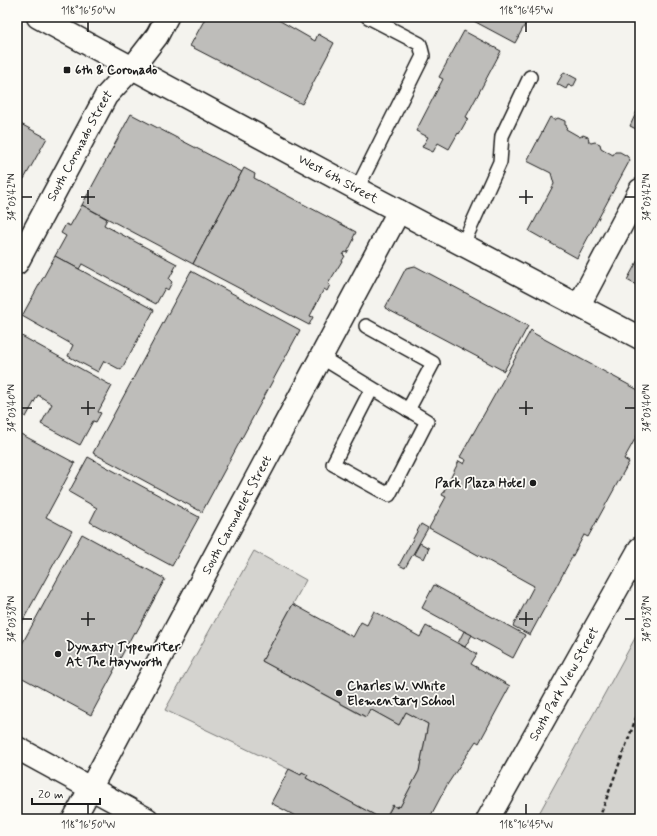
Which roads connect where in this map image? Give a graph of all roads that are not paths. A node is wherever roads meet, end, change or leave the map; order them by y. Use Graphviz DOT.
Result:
graph roads {
  1 [pos="38,17"];
  2 [pos="167,17"];
  3 [pos="368,17"];
  4 [pos="133,67"];
  5 [pos="530,77"];
  6 [pos="357,189"];
  7 [pos="640,190"];
  8 [pos="399,211"];
  9 [pos="463,244"];
  10 [pos="17,263"];
  11 [pos="579,306"];
  12 [pos="366,326"];
  13 [pos="640,338"];
  14 [pos="321,357"];
  15 [pos="372,388"];
  16 [pos="408,410"];
  17 [pos="640,548"];
  18 [pos="17,748"];
  19 [pos="90,788"];
  20 [pos="74,819"];
  21 [pos="147,819"];
  22 [pos="488,819"];
  1 -- 4 [label="street, West 6th Street"];
  2 -- 4 [label="street, South Coronado Street"];
  3 -- 6 [label="lane"];
  4 -- 6 [label="street, West 6th Street"];
  4 -- 10 [label="street, South Coronado Street"];
  5 -- 9 [label="lane"];
  6 -- 8 [label="street, West 6th Street"];
  7 -- 11 [label="street"];
  8 -- 9 [label="street, West 6th Street"];
  8 -- 14 [label="street, South Carondelet Street"];
  9 -- 11 [label="street, West 6th Street"];
  11 -- 13 [label="street, West 6th Street"];
  12 -- 16 [label="lane"];
  14 -- 15 [label="lane"];
  14 -- 19 [label="street, South Carondelet Street"];
  15 -- 16 [label="lane"];
  15 -- 16 [label="lane"];
  17 -- 22 [label="street, South Park View Street"];
  18 -- 19 [label="street"];
  19 -- 20 [label="street, South Carondelet Street"];
  19 -- 21 [label="street"];
}
